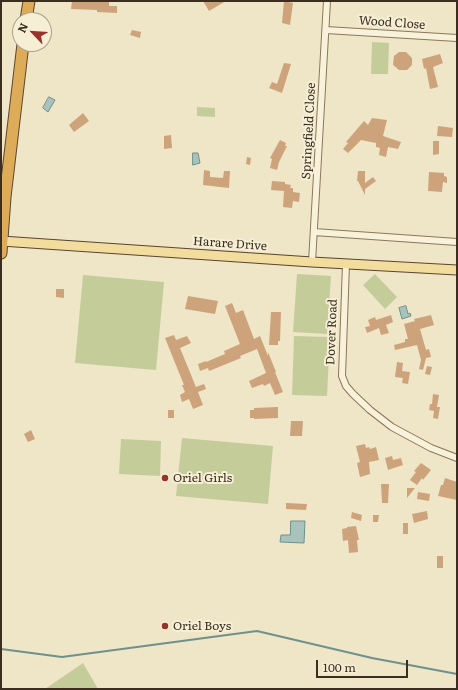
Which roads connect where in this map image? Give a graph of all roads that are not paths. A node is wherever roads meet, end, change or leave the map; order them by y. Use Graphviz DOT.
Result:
graph roads {
  1 [pos="29,1"];
  2 [pos="327,1"];
  3 [pos="27,12"];
  4 [pos="326,30"];
  5 [pos="457,38"];
  6 [pos="22,52"];
  7 [pos="8,178"];
  8 [pos="1,192"];
  9 [pos="314,232"];
  10 [pos="2,241"];
  11 [pos="457,242"];
  12 [pos="1,253"];
  13 [pos="312,262"];
  14 [pos="346,264"];
  15 [pos="457,270"];
  16 [pos="457,458"];
  1 -- 3 [label="highway"];
  2 -- 4 [label="street, Springfield Close"];
  4 -- 5 [label="street, Wood Close"];
  4 -- 9 [label="street, Springfield Close"];
  6 -- 7 [label="highway"];
  7 -- 8 [label="street"];
  7 -- 10 [label="highway"];
  9 -- 11 [label="street"];
  9 -- 13 [label="street, Springfield Close"];
  10 -- 12 [label="highway"];
  10 -- 13 [label="main road, Harare Drive"];
  13 -- 14 [label="main road, Harare Drive"];
  14 -- 15 [label="main road, Harare Drive"];
  14 -- 16 [label="street, Dover Road"];
}
